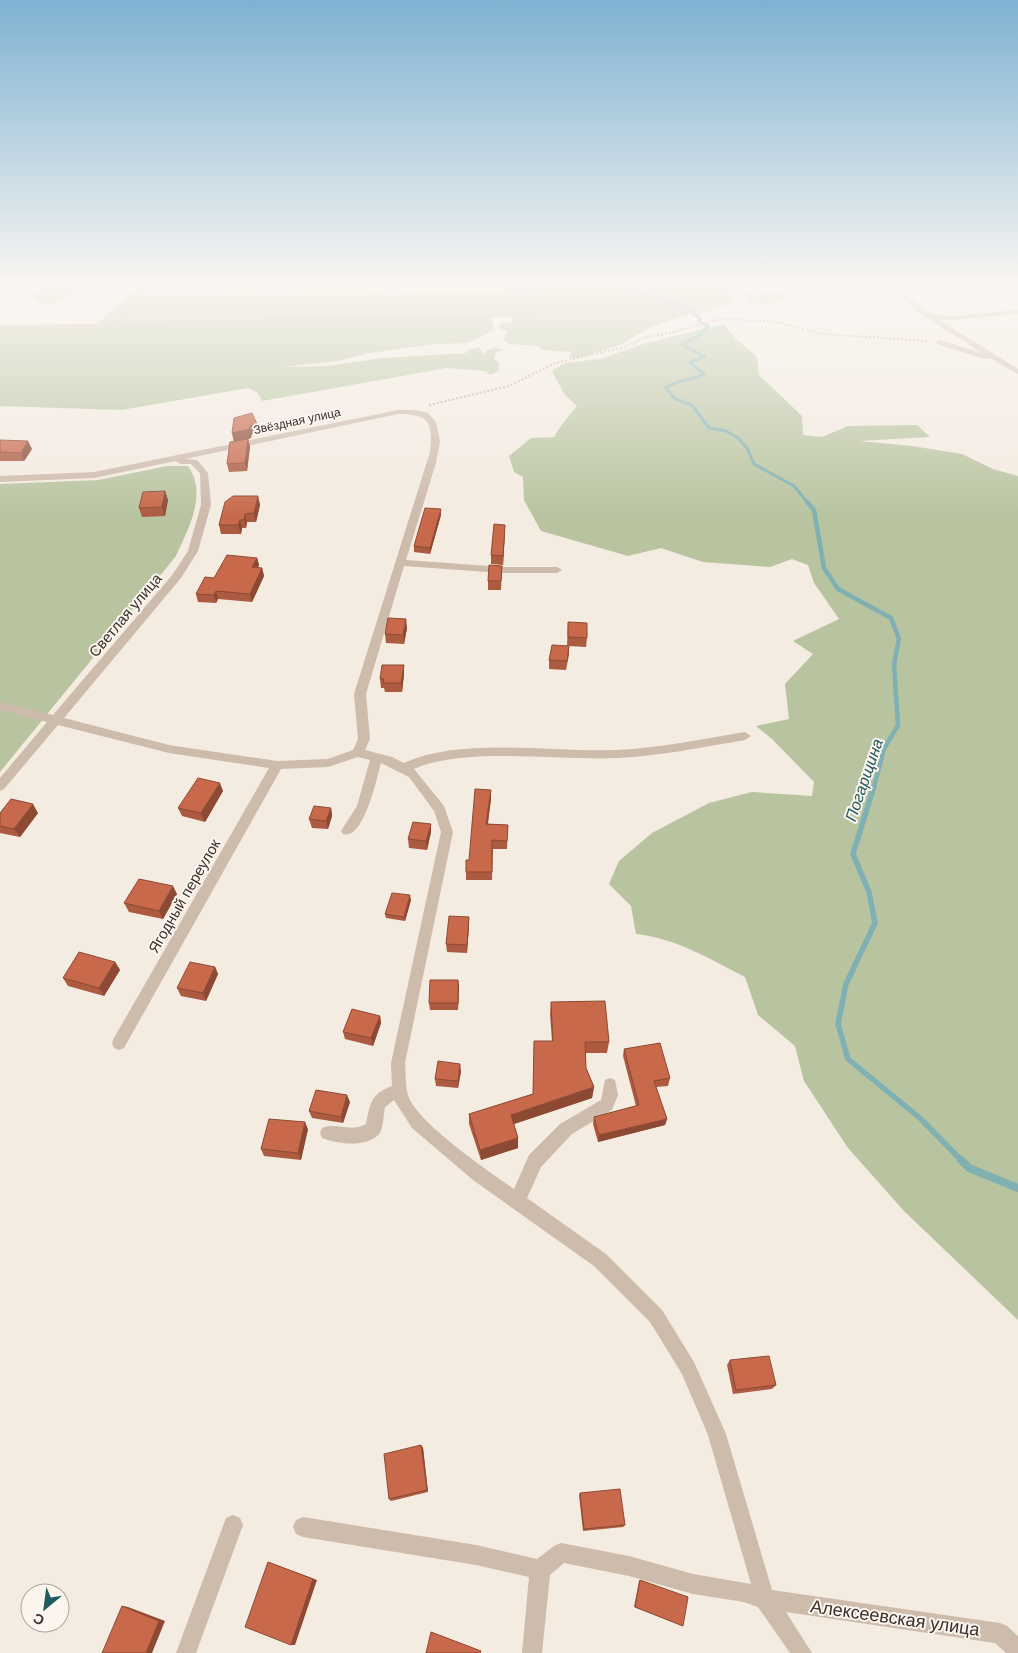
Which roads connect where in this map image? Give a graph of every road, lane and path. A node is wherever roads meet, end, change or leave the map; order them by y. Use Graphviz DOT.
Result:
graph roads {
  1 [pos="555,363"];
  2 [pos="1004,363"];
  3 [pos="1018,372"];
  4 [pos="418,413"];
  5 [pos="171,460"];
  6 [pos="0,479"];
  7 [pos="400,563"];
  8 [pos="556,570"];
  9 [pos="0,706"];
  10 [pos="56,720"];
  11 [pos="745,736"];
  12 [pos="358,753"];
  13 [pos="376,758"];
  14 [pos="277,764"];
  15 [pos="403,769"];
  16 [pos="0,786"];
  17 [pos="347,831"];
  18 [pos="119,1043"];
  19 [pos="610,1085"];
  20 [pos="400,1091"];
  21 [pos="328,1133"];
  22 [pos="517,1201"];
  23 [pos="233,1525"];
  24 [pos="303,1527"];
  25 [pos="540,1570"];
  26 [pos="765,1599"];
  27 [pos="1018,1650"];
  28 [pos="186,1653"];
  29 [pos="532,1653"];
  30 [pos="802,1653"];
  1 -- 4 [label="path"];
  2 -- 3 [label="street"];
  4 -- 5 [label="street, Звёздная улица"];
  4 -- 7 [label="street"];
  5 -- 6 [label="street, Звёздная улица"];
  5 -- 10 [label="street, Светлая улица"];
  7 -- 8 [label="street"];
  7 -- 12 [label="street"];
  9 -- 10 [label="street"];
  10 -- 14 [label="street"];
  10 -- 16 [label="street, Светлая улица"];
  11 -- 15 [label="street"];
  12 -- 13 [label="street"];
  12 -- 14 [label="street"];
  13 -- 15 [label="street"];
  13 -- 17 [label="street"];
  14 -- 18 [label="street, Ягодный переулок"];
  15 -- 20 [label="street"];
  19 -- 22 [label="street"];
  20 -- 21 [label="street"];
  20 -- 22 [label="street"];
  22 -- 26 [label="street"];
  23 -- 28 [label="street"];
  24 -- 25 [label="street"];
  25 -- 26 [label="street, Алексеевская улица"];
  25 -- 29 [label="street"];
  26 -- 27 [label="street, Алексеевская улица"];
  26 -- 30 [label="street"];
}
